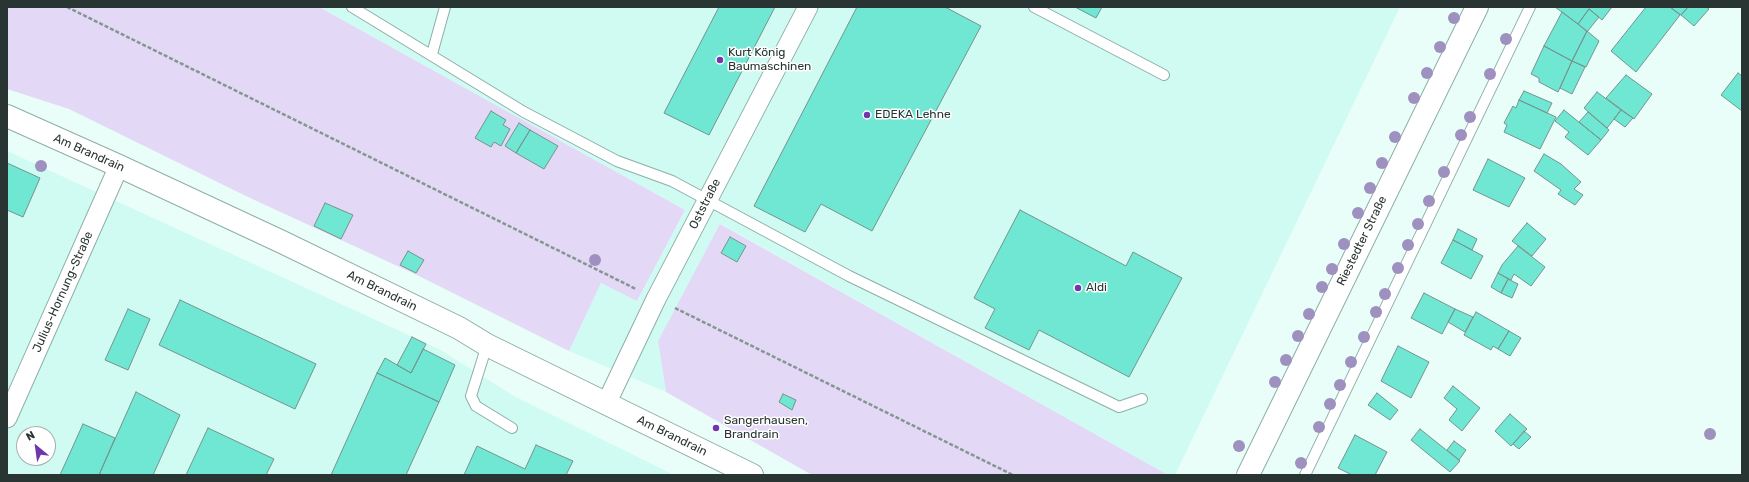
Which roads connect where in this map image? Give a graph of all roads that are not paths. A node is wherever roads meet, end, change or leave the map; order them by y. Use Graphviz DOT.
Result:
graph roads {
  1 [pos="352,7"];
  2 [pos="445,7"];
  3 [pos="808,7"];
  4 [pos="1034,7"];
  5 [pos="1477,7"];
  6 [pos="1530,7"];
  7 [pos="432,54"];
  8 [pos="1164,75"];
  9 [pos="7,116"];
  10 [pos="119,166"];
  11 [pos="708,199"];
  12 [pos="487,345"];
  13 [pos="1142,399"];
  14 [pos="606,404"];
  15 [pos="7,418"];
  16 [pos="512,428"];
  17 [pos="752,475"];
  18 [pos="1248,475"];
  19 [pos="1305,475"];
  1 -- 7 [label="lane"];
  2 -- 7 [label="lane"];
  3 -- 11 [label="street, Oststraße"];
  4 -- 8 [label="lane"];
  5 -- 18 [label="main road, Riestedter Straße"];
  6 -- 19 [label="lane"];
  7 -- 11 [label="lane"];
  9 -- 10 [label="main road, Am Brandrain"];
  10 -- 12 [label="main road, Am Brandrain"];
  10 -- 15 [label="street, Julius-Hornung-Straße"];
  11 -- 13 [label="lane"];
  11 -- 14 [label="street, Oststraße"];
  12 -- 14 [label="main road, Am Brandrain"];
  12 -- 16 [label="lane"];
  14 -- 17 [label="main road, Am Brandrain"];
}
